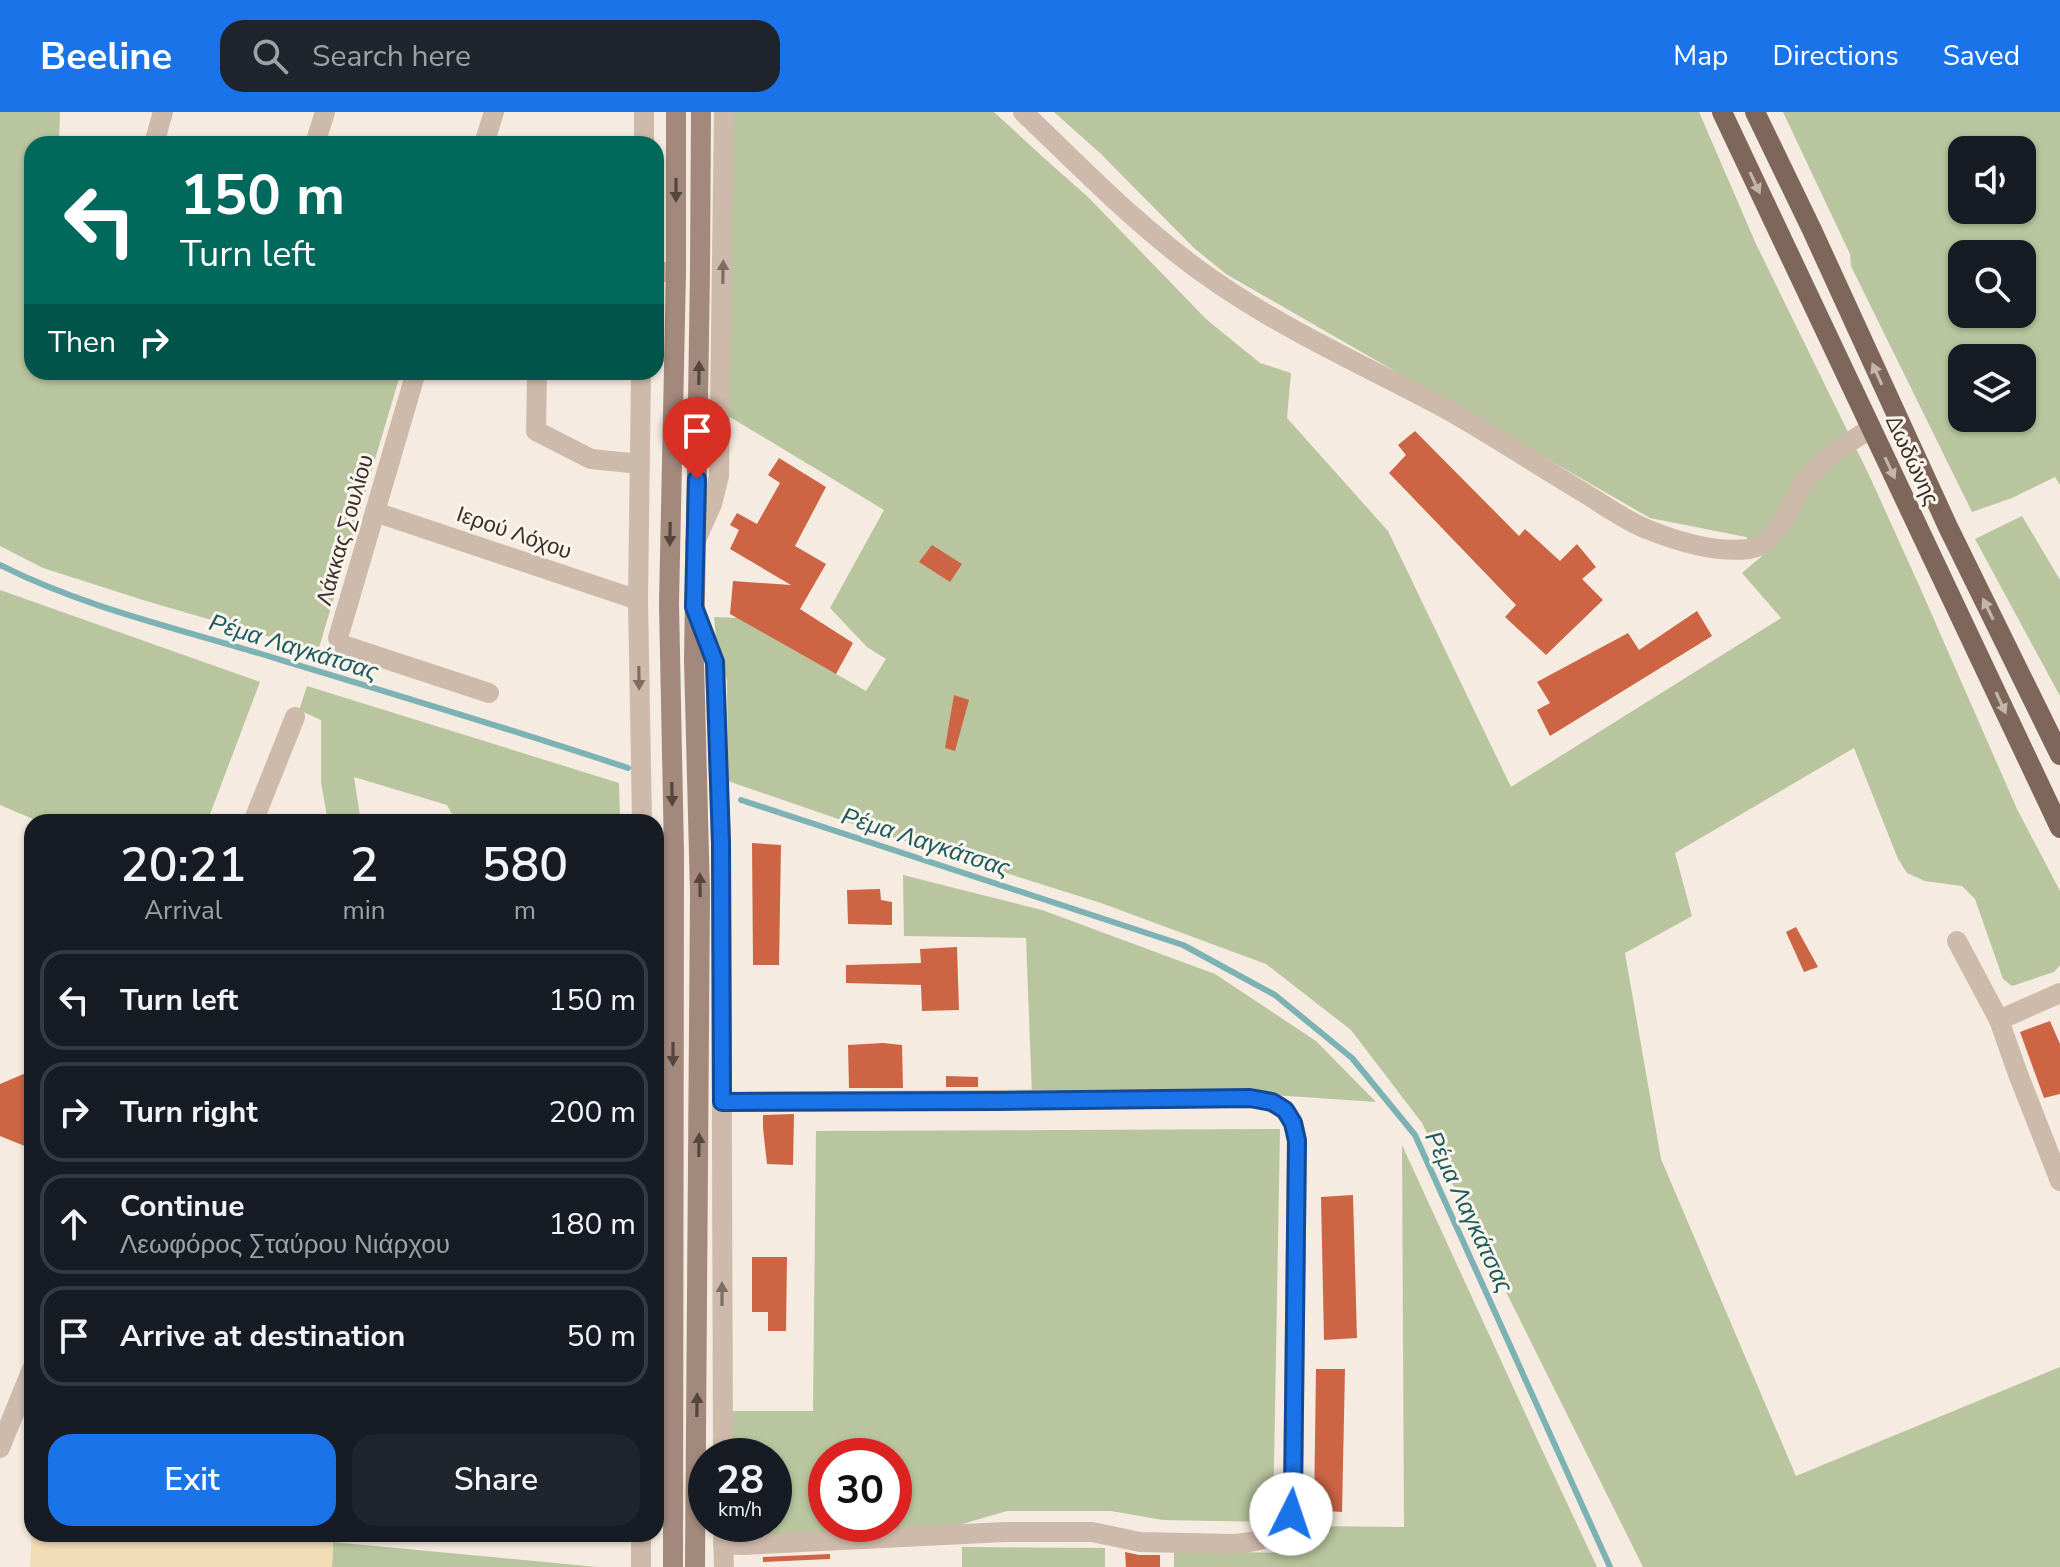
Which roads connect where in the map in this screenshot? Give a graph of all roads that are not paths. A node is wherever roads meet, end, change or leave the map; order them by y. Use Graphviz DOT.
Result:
graph roads {
  1 [pos="163,112"];
  2 [pos="325,112"];
  3 [pos="494,112"];
  4 [pos="644,112"];
  5 [pos="676,112"];
  6 [pos="701,112"];
  7 [pos="724,112"];
  8 [pos="1023,112"];
  9 [pos="1722,112"];
  10 [pos="1755,112"];
  11 [pos="156,136"];
  12 [pos="318,136"];
  13 [pos="486,136"];
  14 [pos="644,136"];
  15 [pos="666,272"];
  16 [pos="414,380"];
  17 [pos="537,380"];
  18 [pos="641,380"];
  19 [pos="1871,428"];
  20 [pos="640,464"];
  21 [pos="375,512"];
  22 [pos="695,542"];
  23 [pos="638,600"];
  24 [pos="694,607"];
  25 [pos="489,693"];
  26 [pos="295,717"];
  27 [pos="2060,755"];
  28 [pos="256,814"];
  29 [pos="642,814"];
  30 [pos="2060,828"];
  31 [pos="1957,941"];
  32 [pos="2057,992"];
  33 [pos="1999,1020"];
  34 [pos="722,1102"];
  35 [pos="2060,1181"];
  36 [pos="24,1389"];
  37 [pos="723,1438"];
  38 [pos="0,1448"];
  39 [pos="641,1542"];
  40 [pos="723,1542"];
  41 [pos="738,1542"];
  42 [pos="641,1567"];
  43 [pos="673,1567"];
  44 [pos="695,1567"];
  45 [pos="724,1567"];
  1 -- 11 [label="street"];
  2 -- 12 [label="street"];
  3 -- 13 [label="street"];
  4 -- 14 [label="street"];
  5 -- 15 [label="main road, one-way"];
  22 -- 6 [label="main road, one-way"];
  22 -- 7 [label="street, one-way"];
  8 -- 19 [label="street"];
  9 -- 19 [label="main road, Δωδώνης, one-way"];
  27 -- 10 [label="main road, Δωδώνης, one-way"];
  15 -- 43 [label="main road, one-way"];
  16 -- 21 [label="street, Λάκκας Σουλίου"];
  17 -- 20 [label="street"];
  18 -- 20 [label="street"];
  19 -- 30 [label="main road, Δωδώνης, one-way"];
  20 -- 23 [label="street"];
  21 -- 23 [label="street, Ιερού Λόχου"];
  21 -- 25 [label="street, Λάκκας Σουλίου"];
  22 -- 24 [label="main road"];
  23 -- 29 [label="street, one-way"];
  24 -- 34 [label="street"];
  44 -- 24 [label="main road, one-way"];
  26 -- 28 [label="street"];
  31 -- 33 [label="street"];
  32 -- 33 [label="street"];
  33 -- 35 [label="street"];
  37 -- 34 [label="street, one-way"];
  34 -- 41 [label="street"];
  36 -- 38 [label="street"];
  39 -- 42 [label="street"];
  40 -- 45 [label="street"];
}
